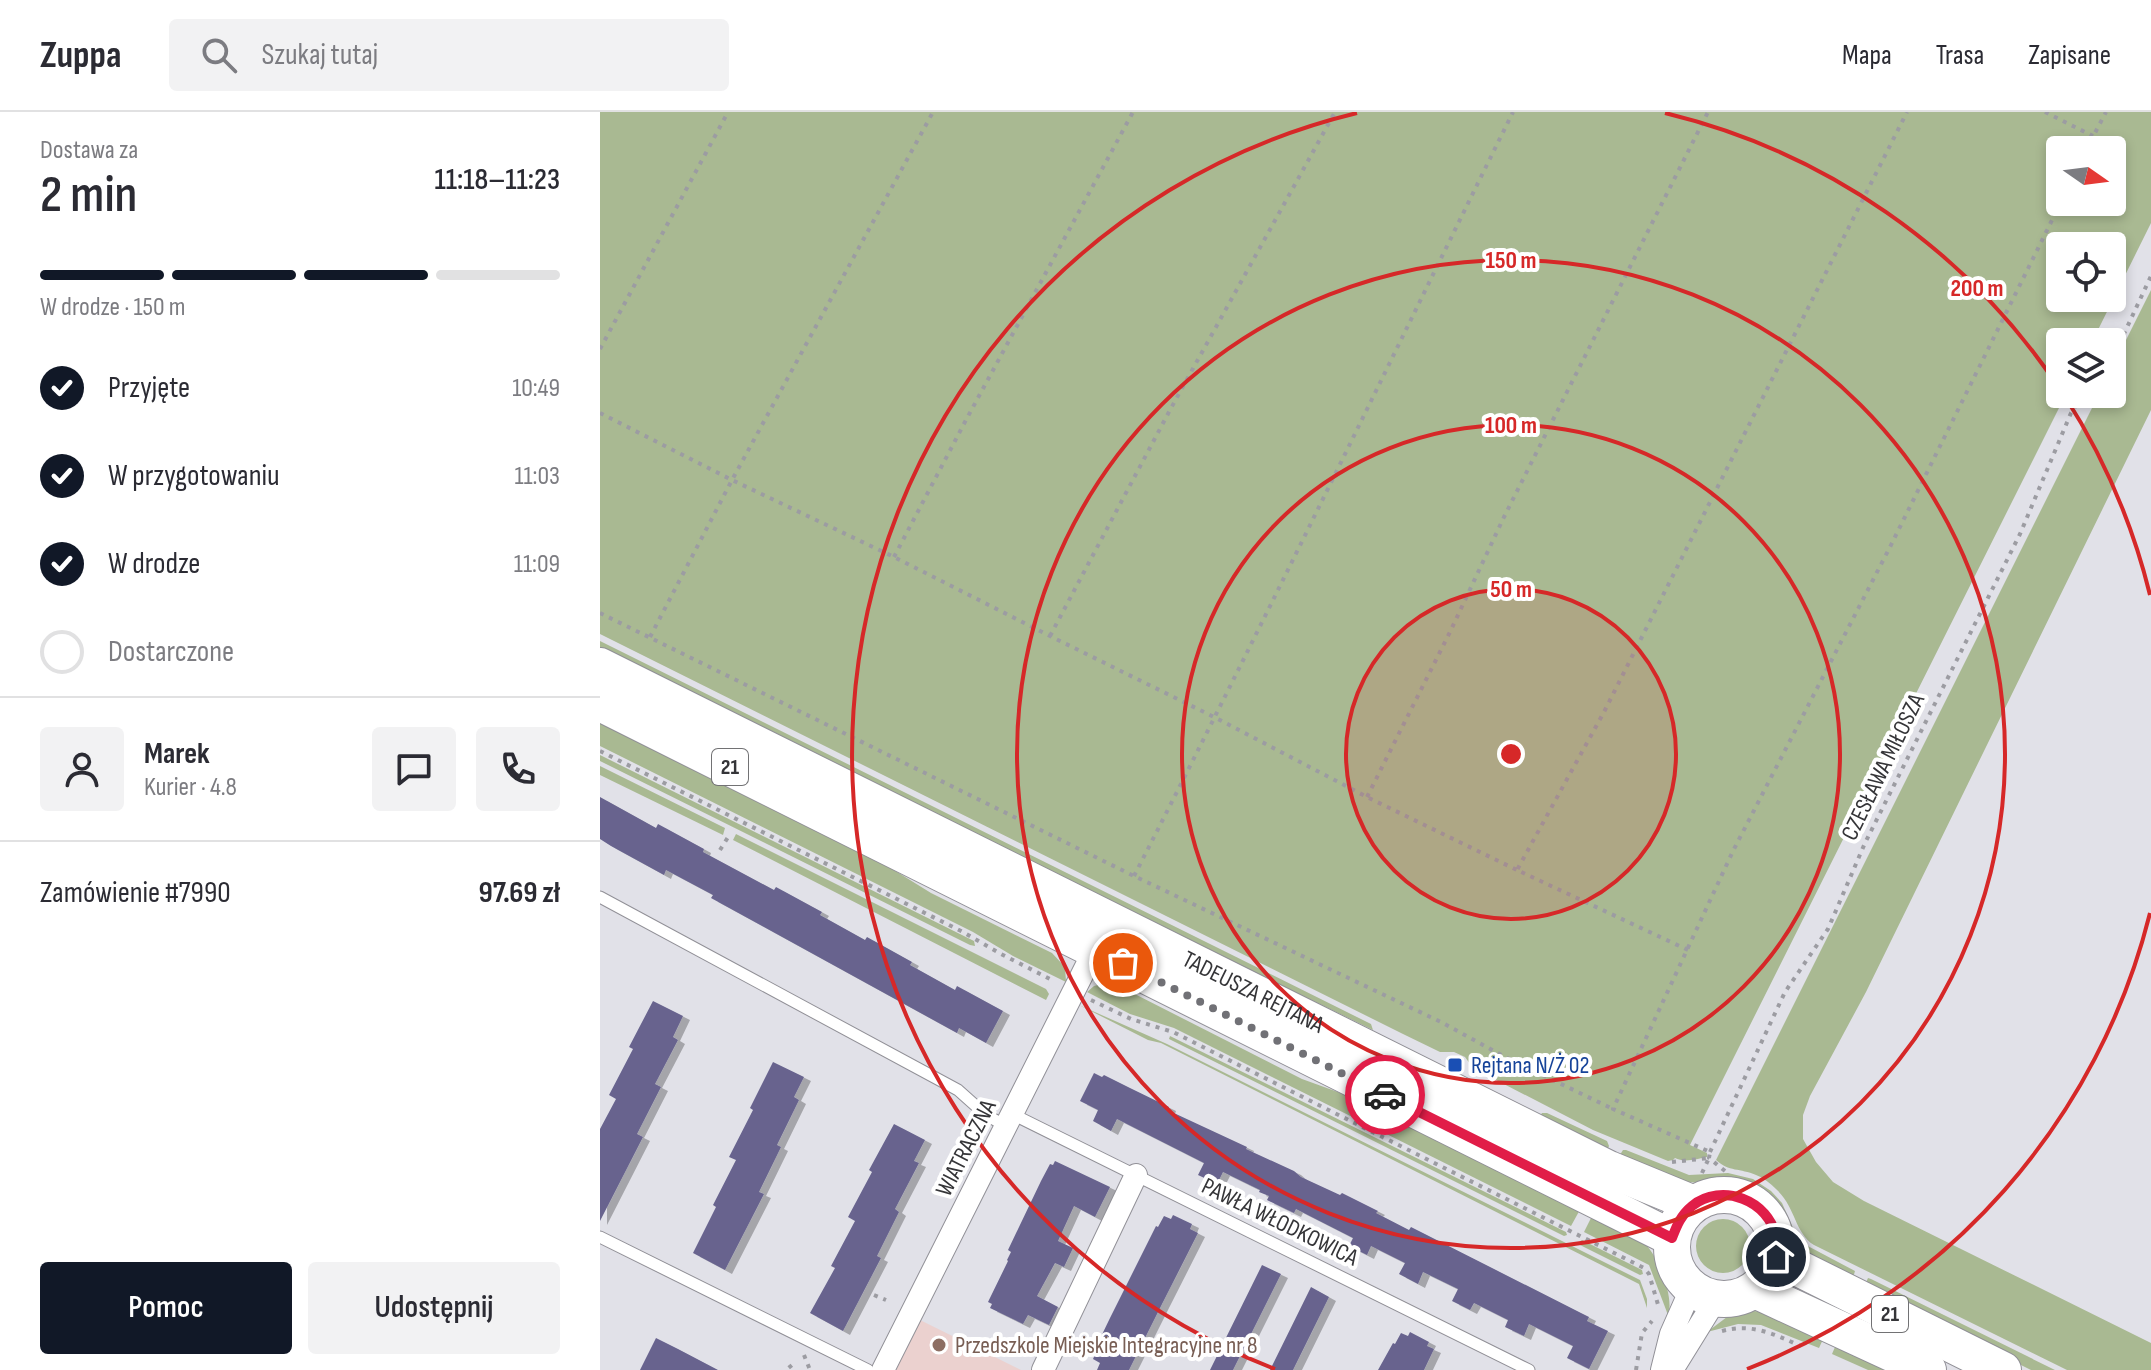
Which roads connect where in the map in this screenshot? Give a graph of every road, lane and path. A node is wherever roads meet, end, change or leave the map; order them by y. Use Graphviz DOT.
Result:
graph roads {
  1 [pos="728,112"];
  2 [pos="933,112"];
  3 [pos="1133,112"];
  4 [pos="1335,112"];
  5 [pos="1513,112"];
  6 [pos="1708,112"];
  7 [pos="1907,112"];
  8 [pos="2045,112"];
  9 [pos="2106,112"];
  10 [pos="2093,136"];
  11 [pos="2054,216"];
  12 [pos="2151,276"];
  13 [pos="2126,329"];
  14 [pos="600,349"];
  15 [pos="2074,408"];
  16 [pos="600,413"];
  17 [pos="732,480"];
  18 [pos="894,557"];
  19 [pos="600,613"];
  20 [pos="1050,636"];
  21 [pos="650,637"];
  22 [pos="600,666"];
  23 [pos="600,703"];
  24 [pos="1216,718"];
  25 [pos="600,751"];
  26 [pos="1367,797"];
  27 [pos="730,834"];
  28 [pos="720,850"];
  29 [pos="1517,870"];
  30 [pos="1134,876"];
  31 [pos="600,897"];
  32 [pos="1095,949"];
  33 [pos="1688,950"];
  34 [pos="1065,986"];
  35 [pos="1084,996"];
  36 [pos="1613,1109"];
  37 [pos="1009,1120"];
  38 [pos="1710,1152"];
  39 [pos="1709,1158"];
  40 [pos="1664,1163"];
  41 [pos="1725,1171"];
  42 [pos="1136,1175"];
  43 [pos="1698,1189"];
  44 [pos="600,1237"];
  45 [pos="1672,1238"];
  46 [pos="1776,1257"];
  47 [pos="1755,1290"];
  48 [pos="1704,1294"];
  49 [pos="874,1295"];
  50 [pos="886,1300"];
  51 [pos="1712,1335"];
  52 [pos="1810,1349"];
  53 [pos="868,1370"];
  54 [pos="883,1370"];
  55 [pos="1043,1370"];
  56 [pos="1529,1370"];
  57 [pos="1636,1370"];
  58 [pos="1662,1370"];
  59 [pos="1672,1370"];
  60 [pos="1928,1370"];
  61 [pos="2003,1370"];
  1 -- 14 [label="path"];
  2 -- 17 [label="path"];
  3 -- 18 [label="path"];
  4 -- 20 [label="path"];
  5 -- 24 [label="path"];
  6 -- 26 [label="path"];
  7 -- 29 [label="path"];
  8 -- 10 [label="path"];
  9 -- 10 [label="path"];
  11 -- 33 [label="path"];
  12 -- 13 [label="path"];
  15 -- 38 [label="path, CZESŁAWA MIŁOSZA"];
  16 -- 17 [label="path"];
  17 -- 18 [label="path"];
  17 -- 21 [label="path"];
  18 -- 20 [label="path"];
  19 -- 21 [label="path"];
  20 -- 24 [label="path"];
  21 -- 30 [label="path"];
  22 -- 43 [label="main road, TADEUSZA REJTANA / 21"];
  23 -- 32 [label="main road, TADEUSZA REJTANA / 21"];
  24 -- 26 [label="path"];
  24 -- 30 [label="path"];
  25 -- 34 [label="path"];
  26 -- 29 [label="path"];
  27 -- 28 [label="path"];
  29 -- 33 [label="path"];
  30 -- 36 [label="path"];
  31 -- 37 [label="lane, PAWŁA WŁODKOWICA"];
  32 -- 37 [label="street, WIATRACZNA"];
  32 -- 45 [label="main road, TADEUSZA REJTANA / 21"];
  33 -- 36 [label="path"];
  35 -- 57 [label="path"];
  36 -- 38 [label="path"];
  37 -- 42 [label="lane, PAWŁA WŁODKOWICA"];
  37 -- 54 [label="street, WIATRACZNA"];
  38 -- 39 [label="path, CZESŁAWA MIŁOSZA"];
  39 -- 40 [label="path"];
  39 -- 41 [label="path"];
  39 -- 43 [label="path, CZESŁAWA MIŁOSZA"];
  42 -- 55 [label="street"];
  42 -- 56 [label="lane, PAWŁA WŁODKOWICA"];
  43 -- 45 [label="main road"];
  43 -- 46 [label="main road"];
  44 -- 53 [label="lane"];
  45 -- 48 [label="main road"];
  46 -- 47 [label="main road"];
  46 -- 61 [label="main road, 21"];
  47 -- 48 [label="main road"];
  47 -- 60 [label="main road, 21"];
  48 -- 58 [label="street"];
  48 -- 59 [label="street"];
  49 -- 50 [label="path"];
  51 -- 52 [label="path"];
}
